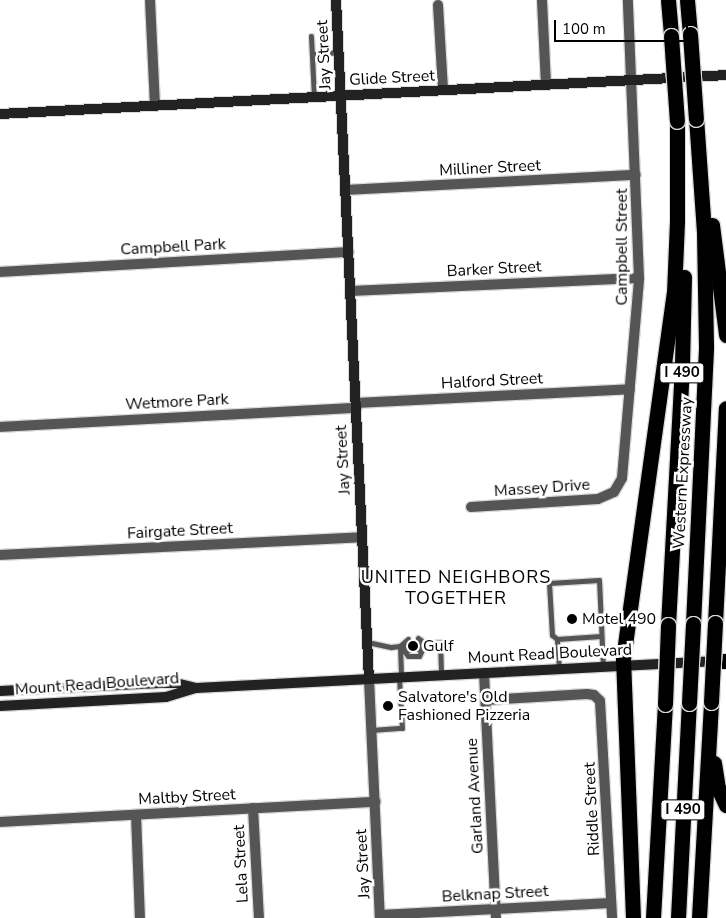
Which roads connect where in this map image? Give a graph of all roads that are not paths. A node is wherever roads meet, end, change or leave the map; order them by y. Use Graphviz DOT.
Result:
graph roads {
  1 [pos="150,0"];
  2 [pos="336,0"];
  3 [pos="542,0"];
  4 [pos="628,0"];
  5 [pos="668,0"];
  6 [pos="687,0"];
  7 [pos="438,5"];
  8 [pos="311,36"];
  9 [pos="339,52"];
  10 [pos="312,54"];
  11 [pos="726,75"];
  12 [pos="632,80"];
  13 [pos="546,84"];
  14 [pos="443,90"];
  15 [pos="341,95"];
  16 [pos="314,97"];
  17 [pos="155,106"];
  18 [pos="0,114"];
  19 [pos="696,119"];
  20 [pos="677,121"];
  21 [pos="636,175"];
  22 [pos="345,190"];
  23 [pos="348,252"];
  24 [pos="0,272"];
  25 [pos="639,278"];
  26 [pos="350,291"];
  27 [pos="726,334"];
  28 [pos="630,389"];
  29 [pos="356,406"];
  30 [pos="726,408"];
  31 [pos="0,427"];
  32 [pos="614,492"];
  33 [pos="471,507"];
  34 [pos="362,537"];
  35 [pos="726,553"];
  36 [pos="0,555"];
  37 [pos="715,623"];
  38 [pos="601,636"];
  39 [pos="557,639"];
  40 [pos="367,642"];
  41 [pos="425,643"];
  42 [pos="400,646"];
  43 [pos="723,661"];
  44 [pos="604,666"];
  45 [pos="623,666"];
  46 [pos="559,669"];
  47 [pos="484,673"];
  48 [pos="441,675"];
  49 [pos="400,678"];
  50 [pos="369,679"];
  51 [pos="196,688"];
  52 [pos="0,691"];
  53 [pos="486,700"];
  54 [pos="711,702"];
  55 [pos="0,706"];
  56 [pos="371,730"];
  57 [pos="375,802"];
  58 [pos="726,805"];
  59 [pos="253,808"];
  60 [pos="136,814"];
  61 [pos="0,822"];
  62 [pos="611,903"];
  63 [pos="496,914"];
  64 [pos="380,917"];
  65 [pos="140,918"];
  66 [pos="259,918"];
  67 [pos="612,918"];
  68 [pos="633,918"];
  69 [pos="653,918"];
  70 [pos="678,918"];
  71 [pos="699,918"];
  1 -- 17 [label="street"];
  2 -- 9 [label="street, Jay Street"];
  3 -- 13 [label="street"];
  4 -- 12 [label="street, Campbell Street"];
  5 -- 20 [label="highway, Western Expressway / I 490, bridge"];
  6 -- 19 [label="highway, Western Expressway / I 490, bridge"];
  7 -- 14 [label="street"];
  8 -- 10 [label="lane"];
  9 -- 10 [label="lane"];
  9 -- 15 [label="street, Jay Street"];
  10 -- 16 [label="lane"];
  11 -- 12 [label="street, Glide Street"];
  12 -- 13 [label="street, Glide Street"];
  12 -- 21 [label="street, Campbell Street"];
  13 -- 14 [label="street, Glide Street"];
  14 -- 15 [label="street, Glide Street"];
  15 -- 16 [label="street, Glide Street"];
  15 -- 22 [label="street, Jay Street"];
  16 -- 17 [label="street, Glide Street"];
  17 -- 18 [label="street, Glide Street"];
  19 -- 27 [label="highway"];
  19 -- 70 [label="highway, Western Expressway / I 490, bridge"];
  20 -- 45 [label="highway"];
  20 -- 69 [label="highway, Western Expressway / I 490, bridge"];
  21 -- 22 [label="street, Milliner Street"];
  21 -- 25 [label="street, Campbell Street"];
  22 -- 23 [label="street, Jay Street"];
  23 -- 24 [label="street, Campbell Park"];
  23 -- 26 [label="street, Jay Street"];
  25 -- 26 [label="street, Barker Street"];
  25 -- 28 [label="street, Campbell Street"];
  26 -- 29 [label="street, Jay Street"];
  28 -- 29 [label="street, Halford Street"];
  28 -- 32 [label="street, Campbell Street"];
  29 -- 31 [label="street, Wetmore Park"];
  29 -- 34 [label="street, Jay Street"];
  30 -- 37 [label="highway"];
  32 -- 33 [label="street, Massey Drive"];
  34 -- 36 [label="street, Fairgate Street"];
  34 -- 40 [label="street, Jay Street"];
  35 -- 37 [label="highway"];
  37 -- 54 [label="highway, bridge"];
  38 -- 39 [label="lane"];
  38 -- 39 [label="lane"];
  38 -- 44 [label="lane"];
  39 -- 46 [label="lane"];
  40 -- 42 [label="lane"];
  40 -- 50 [label="street, Jay Street"];
  41 -- 41 [label="lane"];
  41 -- 42 [label="lane"];
  41 -- 48 [label="lane"];
  42 -- 42 [label="lane"];
  42 -- 49 [label="lane"];
  43 -- 45 [label="street, Mount Read Boulevard"];
  44 -- 45 [label="street, Mount Read Boulevard"];
  44 -- 46 [label="street, Mount Read Boulevard"];
  45 -- 68 [label="highway"];
  46 -- 47 [label="street, Mount Read Boulevard"];
  47 -- 48 [label="street, Mount Read Boulevard"];
  47 -- 53 [label="street, Garland Avenue"];
  48 -- 49 [label="street, Mount Read Boulevard"];
  49 -- 50 [label="street, Mount Read Boulevard"];
  49 -- 56 [label="lane"];
  50 -- 51 [label="street, Mount Read Boulevard"];
  50 -- 56 [label="street, Jay Street"];
  51 -- 52 [label="street, Mount Read Boulevard"];
  51 -- 55 [label="street, Mount Read Boulevard"];
  53 -- 62 [label="street, Riddle Street"];
  53 -- 63 [label="street, Garland Avenue"];
  54 -- 58 [label="highway"];
  54 -- 71 [label="highway"];
  56 -- 57 [label="street, Jay Street"];
  57 -- 59 [label="street, Maltby Street"];
  57 -- 64 [label="street, Jay Street"];
  59 -- 60 [label="street, Maltby Street"];
  59 -- 66 [label="street, Lela Street"];
  60 -- 61 [label="street, Maltby Street"];
  60 -- 65 [label="street"];
  62 -- 63 [label="street, Belknap Street"];
  62 -- 67 [label="street, Riddle Street"];
  63 -- 64 [label="street, Belknap Street"];
}
